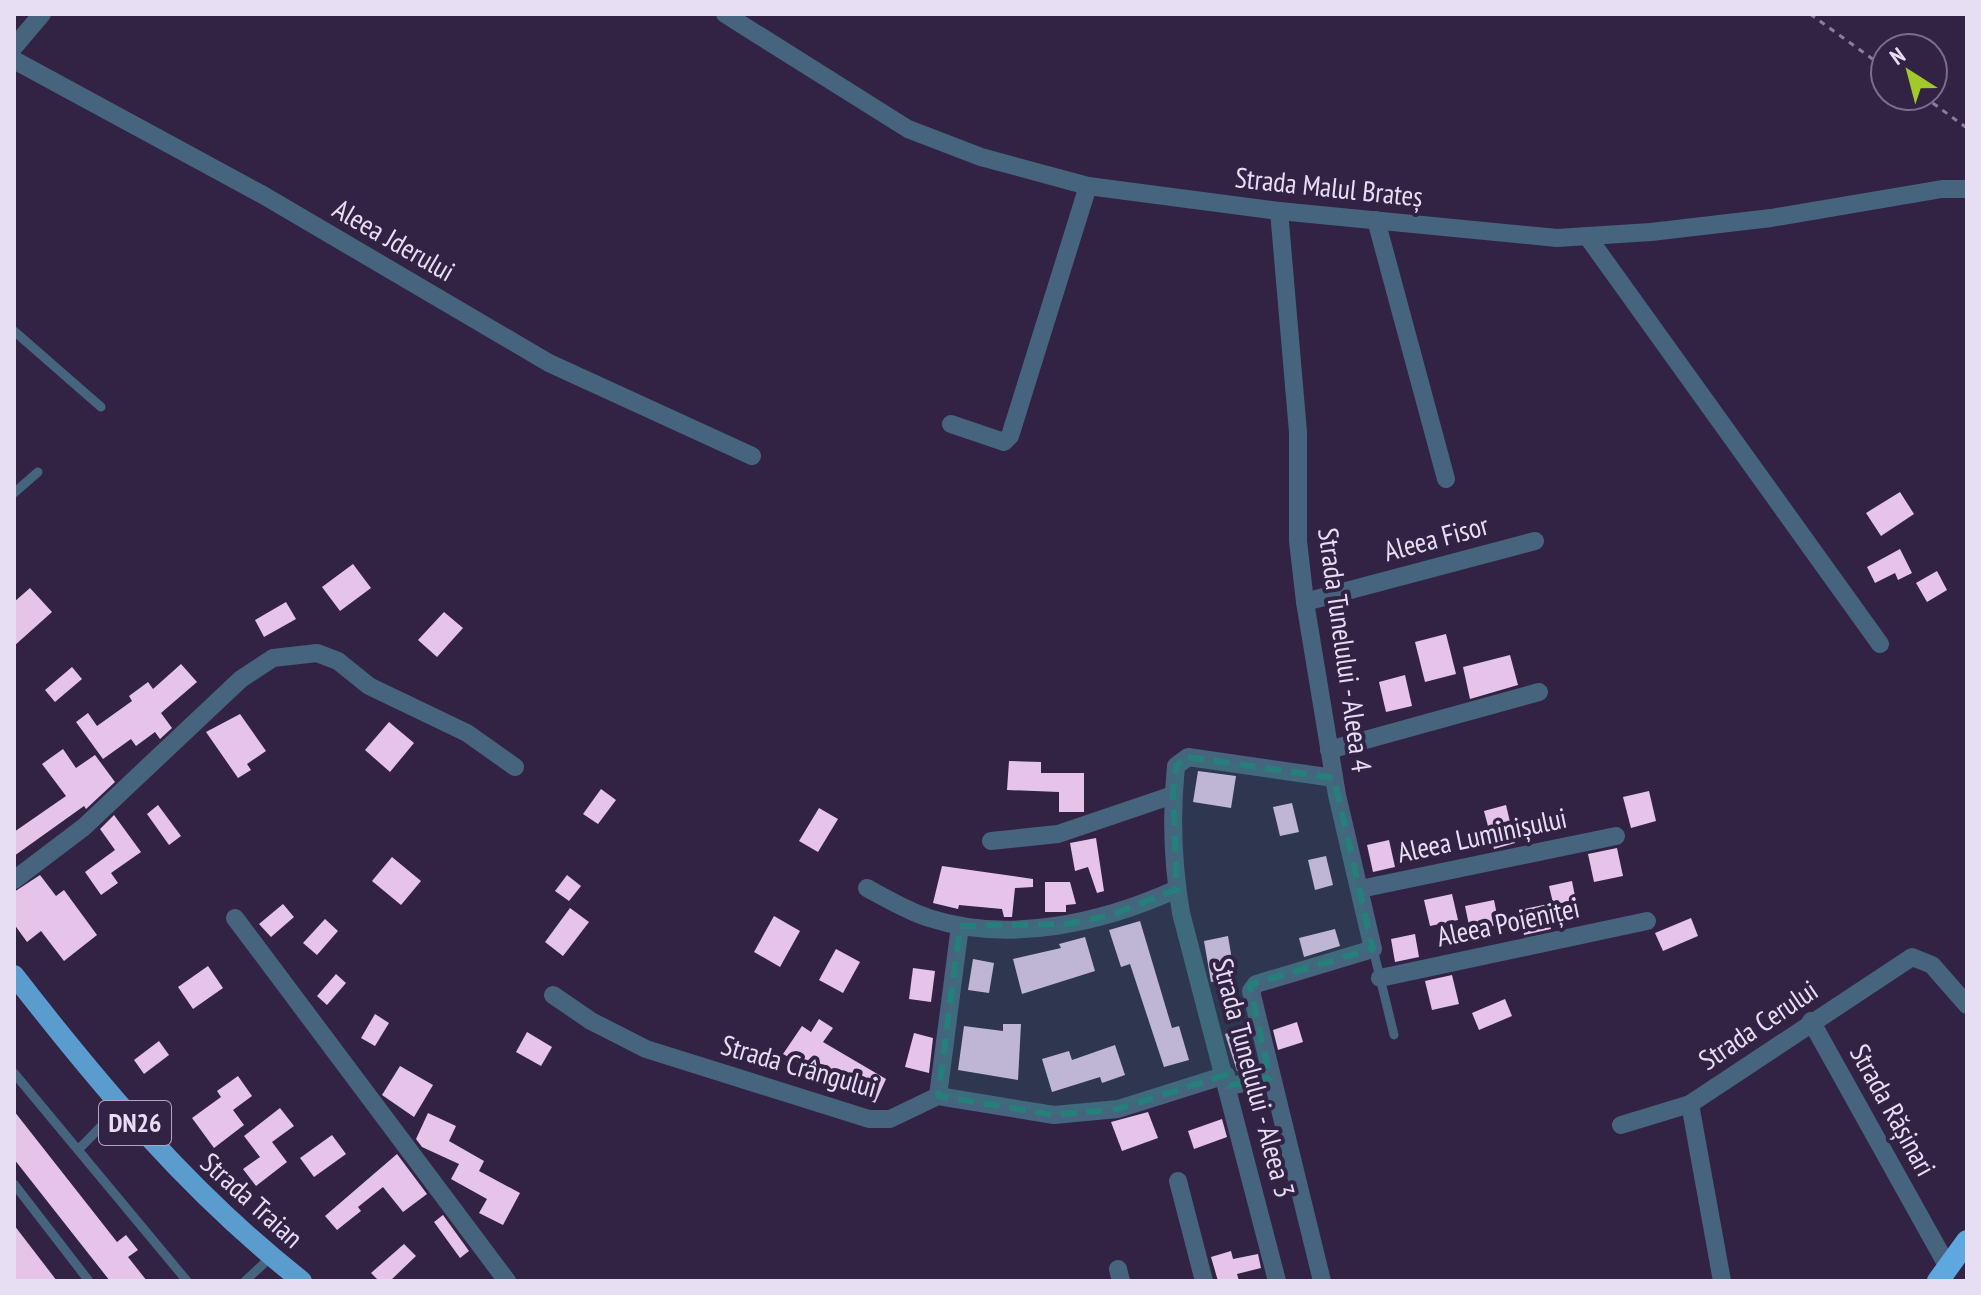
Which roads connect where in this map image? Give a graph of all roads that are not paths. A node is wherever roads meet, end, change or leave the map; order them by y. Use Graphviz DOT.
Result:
graph roads {
  1 [pos="42,14"];
  2 [pos="725,14"];
  3 [pos="14,47"];
  4 [pos="14,60"];
  5 [pos="1088,186"];
  6 [pos="1967,189"];
  7 [pos="1279,211"];
  8 [pos="1376,220"];
  9 [pos="1587,236"];
  10 [pos="14,331"];
  11 [pos="101,407"];
  12 [pos="951,424"];
  13 [pos="752,456"];
  14 [pos="38,472"];
  15 [pos="1446,479"];
  16 [pos="14,493"];
  17 [pos="1535,541"];
  18 [pos="1305,602"];
  19 [pos="1880,644"];
  20 [pos="1539,692"];
  21 [pos="1329,750"];
  22 [pos="515,767"];
  23 [pos="1334,778"];
  24 [pos="1173,795"];
  25 [pos="1616,836"];
  26 [pos="991,841"];
  27 [pos="14,880"];
  28 [pos="867,888"];
  29 [pos="1177,889"];
  30 [pos="1360,889"];
  31 [pos="235,918"];
  32 [pos="1647,921"];
  33 [pos="960,926"];
  34 [pos="1373,949"];
  35 [pos="14,975"];
  36 [pos="1380,978"];
  37 [pos="553,995"];
  38 [pos="1967,1005"];
  39 [pos="1811,1021"];
  40 [pos="1394,1035"];
  41 [pos="14,1073"];
  42 [pos="1270,1078"];
  43 [pos="1228,1081"];
  44 [pos="938,1096"];
  45 [pos="1690,1104"];
  46 [pos="120,1107"];
  47 [pos="1621,1125"];
  48 [pos="78,1150"];
  49 [pos="1178,1181"];
  50 [pos="14,1184"];
  51 [pos="1967,1241"];
  52 [pos="271,1257"];
  53 [pos="1943,1274"];
  54 [pos="89,1281"];
  55 [pos="187,1281"];
  56 [pos="245,1281"];
  57 [pos="302,1281"];
  58 [pos="507,1281"];
  59 [pos="1204,1281"];
  60 [pos="1277,1281"];
  61 [pos="1322,1281"];
  62 [pos="1722,1281"];
  1 -- 3 [label="street"];
  2 -- 5 [label="street, Strada Malul Brateș"];
  4 -- 13 [label="street, Aleea Jderului"];
  5 -- 7 [label="street, Strada Malul Brateș"];
  5 -- 12 [label="street"];
  6 -- 9 [label="street, Strada Malul Brateș"];
  7 -- 8 [label="street, Strada Malul Brateș"];
  7 -- 18 [label="street, Strada Tunelului - Aleea 4"];
  8 -- 9 [label="street, Strada Malul Brateș"];
  8 -- 15 [label="street"];
  9 -- 19 [label="street"];
  10 -- 11 [label="lane"];
  14 -- 16 [label="lane"];
  17 -- 18 [label="street, Aleea Fisor"];
  18 -- 21 [label="street, Strada Tunelului - Aleea 4"];
  20 -- 21 [label="street"];
  21 -- 23 [label="street, Strada Tunelului - Aleea 4"];
  22 -- 27 [label="street"];
  23 -- 24 [label="street, Strada Tunelului - Aleea 3"];
  23 -- 30 [label="street, Strada Tunelului - Aleea 4"];
  24 -- 26 [label="street"];
  24 -- 29 [label="street, Strada Tunelului - Aleea 3"];
  25 -- 30 [label="street, Aleea Luminișului"];
  28 -- 33 [label="street"];
  29 -- 33 [label="street"];
  29 -- 43 [label="street, Strada Tunelului - Aleea 3"];
  30 -- 34 [label="street, Strada Tunelului - Aleea 4"];
  31 -- 58 [label="street"];
  32 -- 36 [label="street, Aleea Poieniței"];
  33 -- 44 [label="street"];
  34 -- 36 [label="lane, Strada Tunelului - Aleea 4"];
  34 -- 42 [label="street"];
  35 -- 46 [label="main road, Strada Traian / DN26"];
  36 -- 40 [label="lane, Strada Tunelului - Aleea 4"];
  37 -- 44 [label="street, Strada Crângului"];
  38 -- 39 [label="street, Strada Cerului"];
  39 -- 45 [label="street, Strada Cerului"];
  39 -- 53 [label="street, Strada Rășinari"];
  41 -- 48 [label="lane"];
  42 -- 43 [label="street"];
  42 -- 61 [label="street"];
  43 -- 44 [label="street"];
  43 -- 60 [label="street, Strada Tunelului - Aleea 3"];
  45 -- 47 [label="street, Strada Cerului"];
  45 -- 62 [label="street"];
  46 -- 48 [label="lane"];
  46 -- 52 [label="main road, Strada Traian / DN26"];
  48 -- 55 [label="lane"];
  49 -- 59 [label="street"];
  50 -- 54 [label="lane"];
  51 -- 53 [label="highway"];
  52 -- 56 [label="lane"];
  52 -- 57 [label="main road, Strada Traian / DN26"];
}
